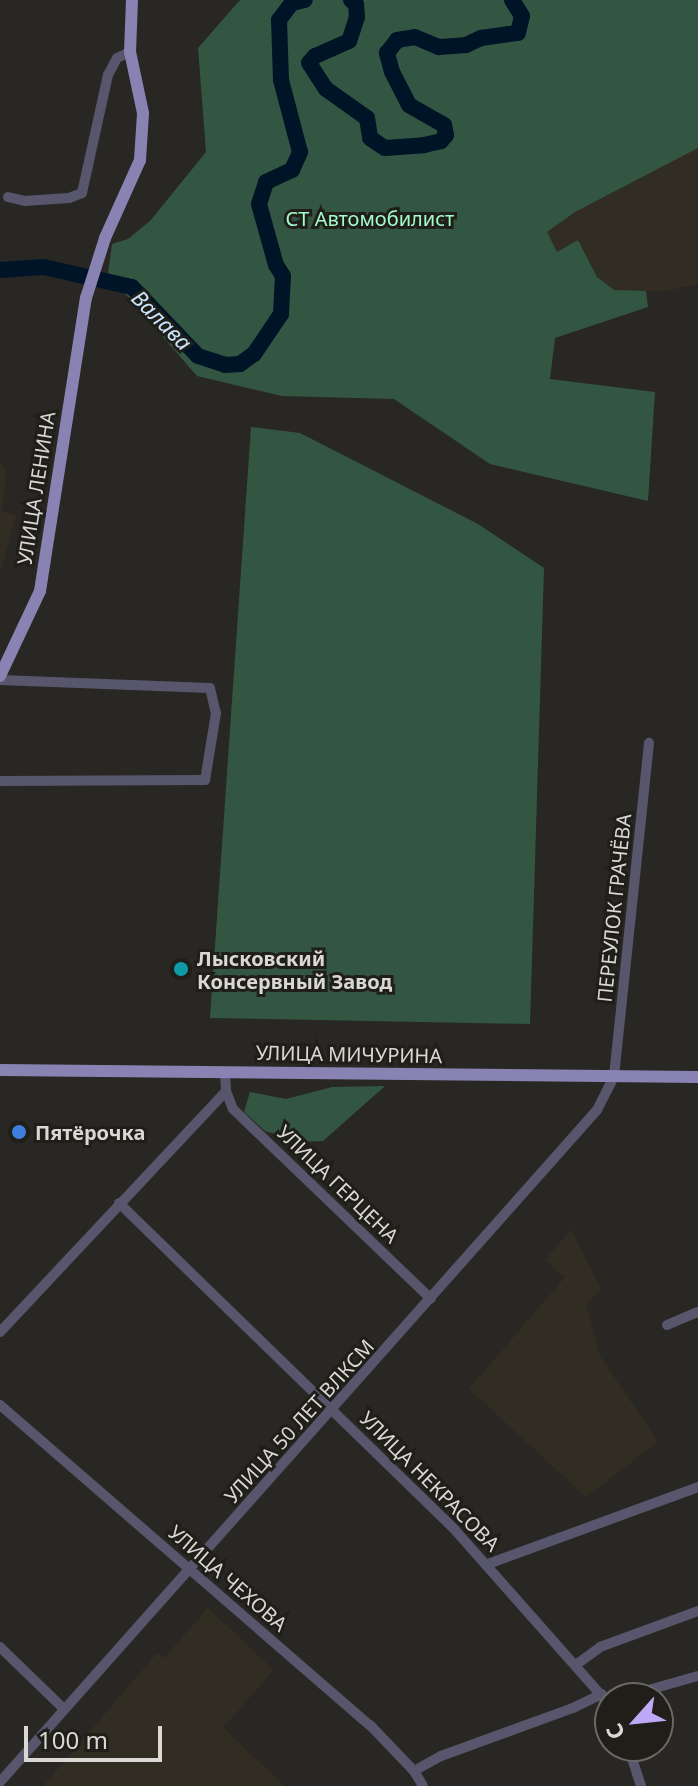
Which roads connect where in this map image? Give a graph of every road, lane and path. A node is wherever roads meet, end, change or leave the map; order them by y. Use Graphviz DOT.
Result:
graph roads {
  1 [pos="132,0"];
  2 [pos="130,52"];
  3 [pos="8,197"];
  4 [pos="0,678"];
  5 [pos="649,743"];
  6 [pos="0,781"];
  7 [pos="0,1070"];
  8 [pos="225,1073"];
  9 [pos="614,1076"];
  10 [pos="698,1077"];
  11 [pos="226,1091"];
  12 [pos="119,1203"];
  13 [pos="431,1299"];
  14 [pos="698,1312"];
  15 [pos="667,1325"];
  16 [pos="0,1332"];
  17 [pos="0,1405"];
  18 [pos="332,1410"];
  19 [pos="698,1487"];
  20 [pos="488,1564"];
  21 [pos="190,1569"];
  22 [pos="698,1611"];
  23 [pos="0,1647"];
  24 [pos="577,1664"];
  25 [pos="698,1676"];
  26 [pos="674,1683"];
  27 [pos="594,1684"];
  28 [pos="594,1704"];
  29 [pos="63,1708"];
  30 [pos="633,1762"];
  31 [pos="414,1771"];
  32 [pos="0,1782"];
  33 [pos="423,1786"];
  34 [pos="641,1786"];
  1 -- 2 [label="main road, УЛИЦА ЛЕНИНА"];
  2 -- 3 [label="street"];
  2 -- 4 [label="main road, УЛИЦА ЛЕНИНА"];
  4 -- 6 [label="street"];
  5 -- 9 [label="street, ПЕРЕУЛОК ГРАЧЁВА"];
  7 -- 8 [label="main road, УЛИЦА МИЧУРИНА"];
  8 -- 9 [label="main road, УЛИЦА МИЧУРИНА"];
  8 -- 11 [label="street"];
  9 -- 10 [label="main road, УЛИЦА МИЧУРИНА"];
  9 -- 13 [label="street, УЛИЦА 50 ЛЕТ ВЛКСМ"];
  11 -- 12 [label="street"];
  11 -- 13 [label="street, УЛИЦА ГЕРЦЕНА"];
  12 -- 16 [label="street"];
  12 -- 18 [label="street, УЛИЦА НЕКРАСОВА"];
  13 -- 18 [label="street, УЛИЦА 50 ЛЕТ ВЛКСМ"];
  14 -- 15 [label="street"];
  17 -- 21 [label="street, УЛИЦА ЧЕХОВА"];
  18 -- 20 [label="street, УЛИЦА НЕКРАСОВА"];
  18 -- 21 [label="street, УЛИЦА 50 ЛЕТ ВЛКСМ"];
  19 -- 20 [label="street"];
  20 -- 24 [label="street, УЛИЦА НЕКРАСОВА"];
  21 -- 29 [label="street, УЛИЦА 50 ЛЕТ ВЛКСМ"];
  21 -- 31 [label="street, УЛИЦА ЧЕХОВА"];
  22 -- 24 [label="street"];
  23 -- 29 [label="street"];
  24 -- 27 [label="street, УЛИЦА НЕКРАСОВА"];
  25 -- 26 [label="street"];
  28 -- 31 [label="street"];
  29 -- 32 [label="street, УЛИЦА 50 ЛЕТ ВЛКСМ"];
  30 -- 34 [label="street"];
  31 -- 33 [label="street, УЛИЦА ЧЕХОВА"];
}
